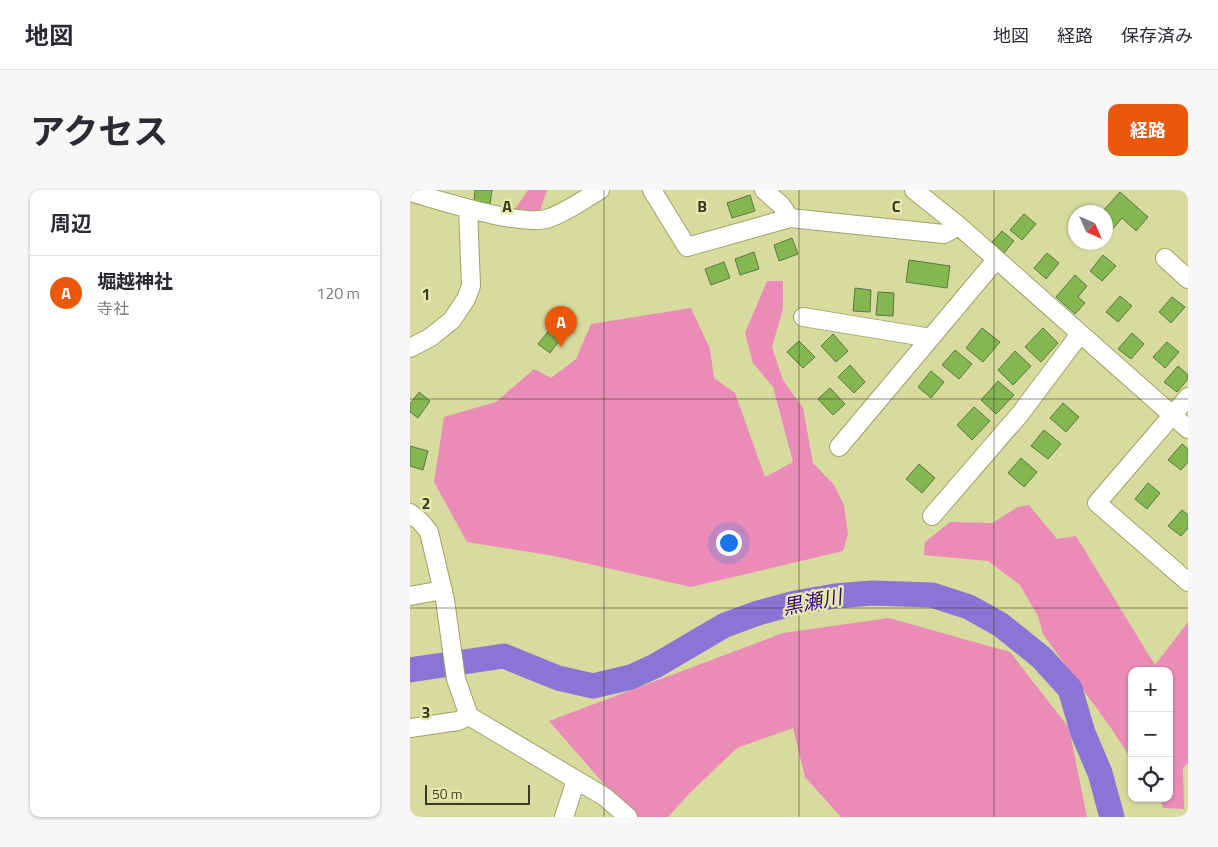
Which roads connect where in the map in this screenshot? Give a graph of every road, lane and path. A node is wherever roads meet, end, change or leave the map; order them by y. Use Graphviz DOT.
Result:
graph roads {
  1 [pos="600,190"];
  2 [pos="652,190"];
  3 [pos="764,190"];
  4 [pos="914,190"];
  5 [pos="410,192"];
  6 [pos="468,209"];
  7 [pos="790,218"];
  8 [pos="959,226"];
  9 [pos="1165,258"];
  10 [pos="996,260"];
  11 [pos="1188,279"];
  12 [pos="802,317"];
  13 [pos="1080,334"];
  14 [pos="930,340"];
  15 [pos="410,348"];
  16 [pos="1188,397"];
  17 [pos="1172,416"];
  18 [pos="1188,429"];
  19 [pos="839,447"];
  20 [pos="410,513"];
  21 [pos="932,516"];
  22 [pos="1188,582"];
  23 [pos="444,595"];
  24 [pos="410,596"];
  25 [pos="467,711"];
  26 [pos="410,728"];
  27 [pos="576,780"];
  28 [pos="564,817"];
  29 [pos="628,817"];
  1 -- 6 [label="street"];
  2 -- 7 [label="street"];
  3 -- 7 [label="street"];
  4 -- 8 [label="street"];
  5 -- 6 [label="street"];
  6 -- 15 [label="street"];
  7 -- 8 [label="street"];
  8 -- 10 [label="street"];
  9 -- 11 [label="street"];
  10 -- 13 [label="street"];
  10 -- 14 [label="street"];
  12 -- 14 [label="street"];
  13 -- 17 [label="street"];
  13 -- 21 [label="street"];
  14 -- 19 [label="street"];
  16 -- 17 [label="street"];
  17 -- 18 [label="street"];
  17 -- 22 [label="street"];
  20 -- 23 [label="street"];
  23 -- 24 [label="street"];
  23 -- 25 [label="street"];
  25 -- 26 [label="street"];
  25 -- 27 [label="street"];
  27 -- 28 [label="street"];
  27 -- 29 [label="street"];
}
